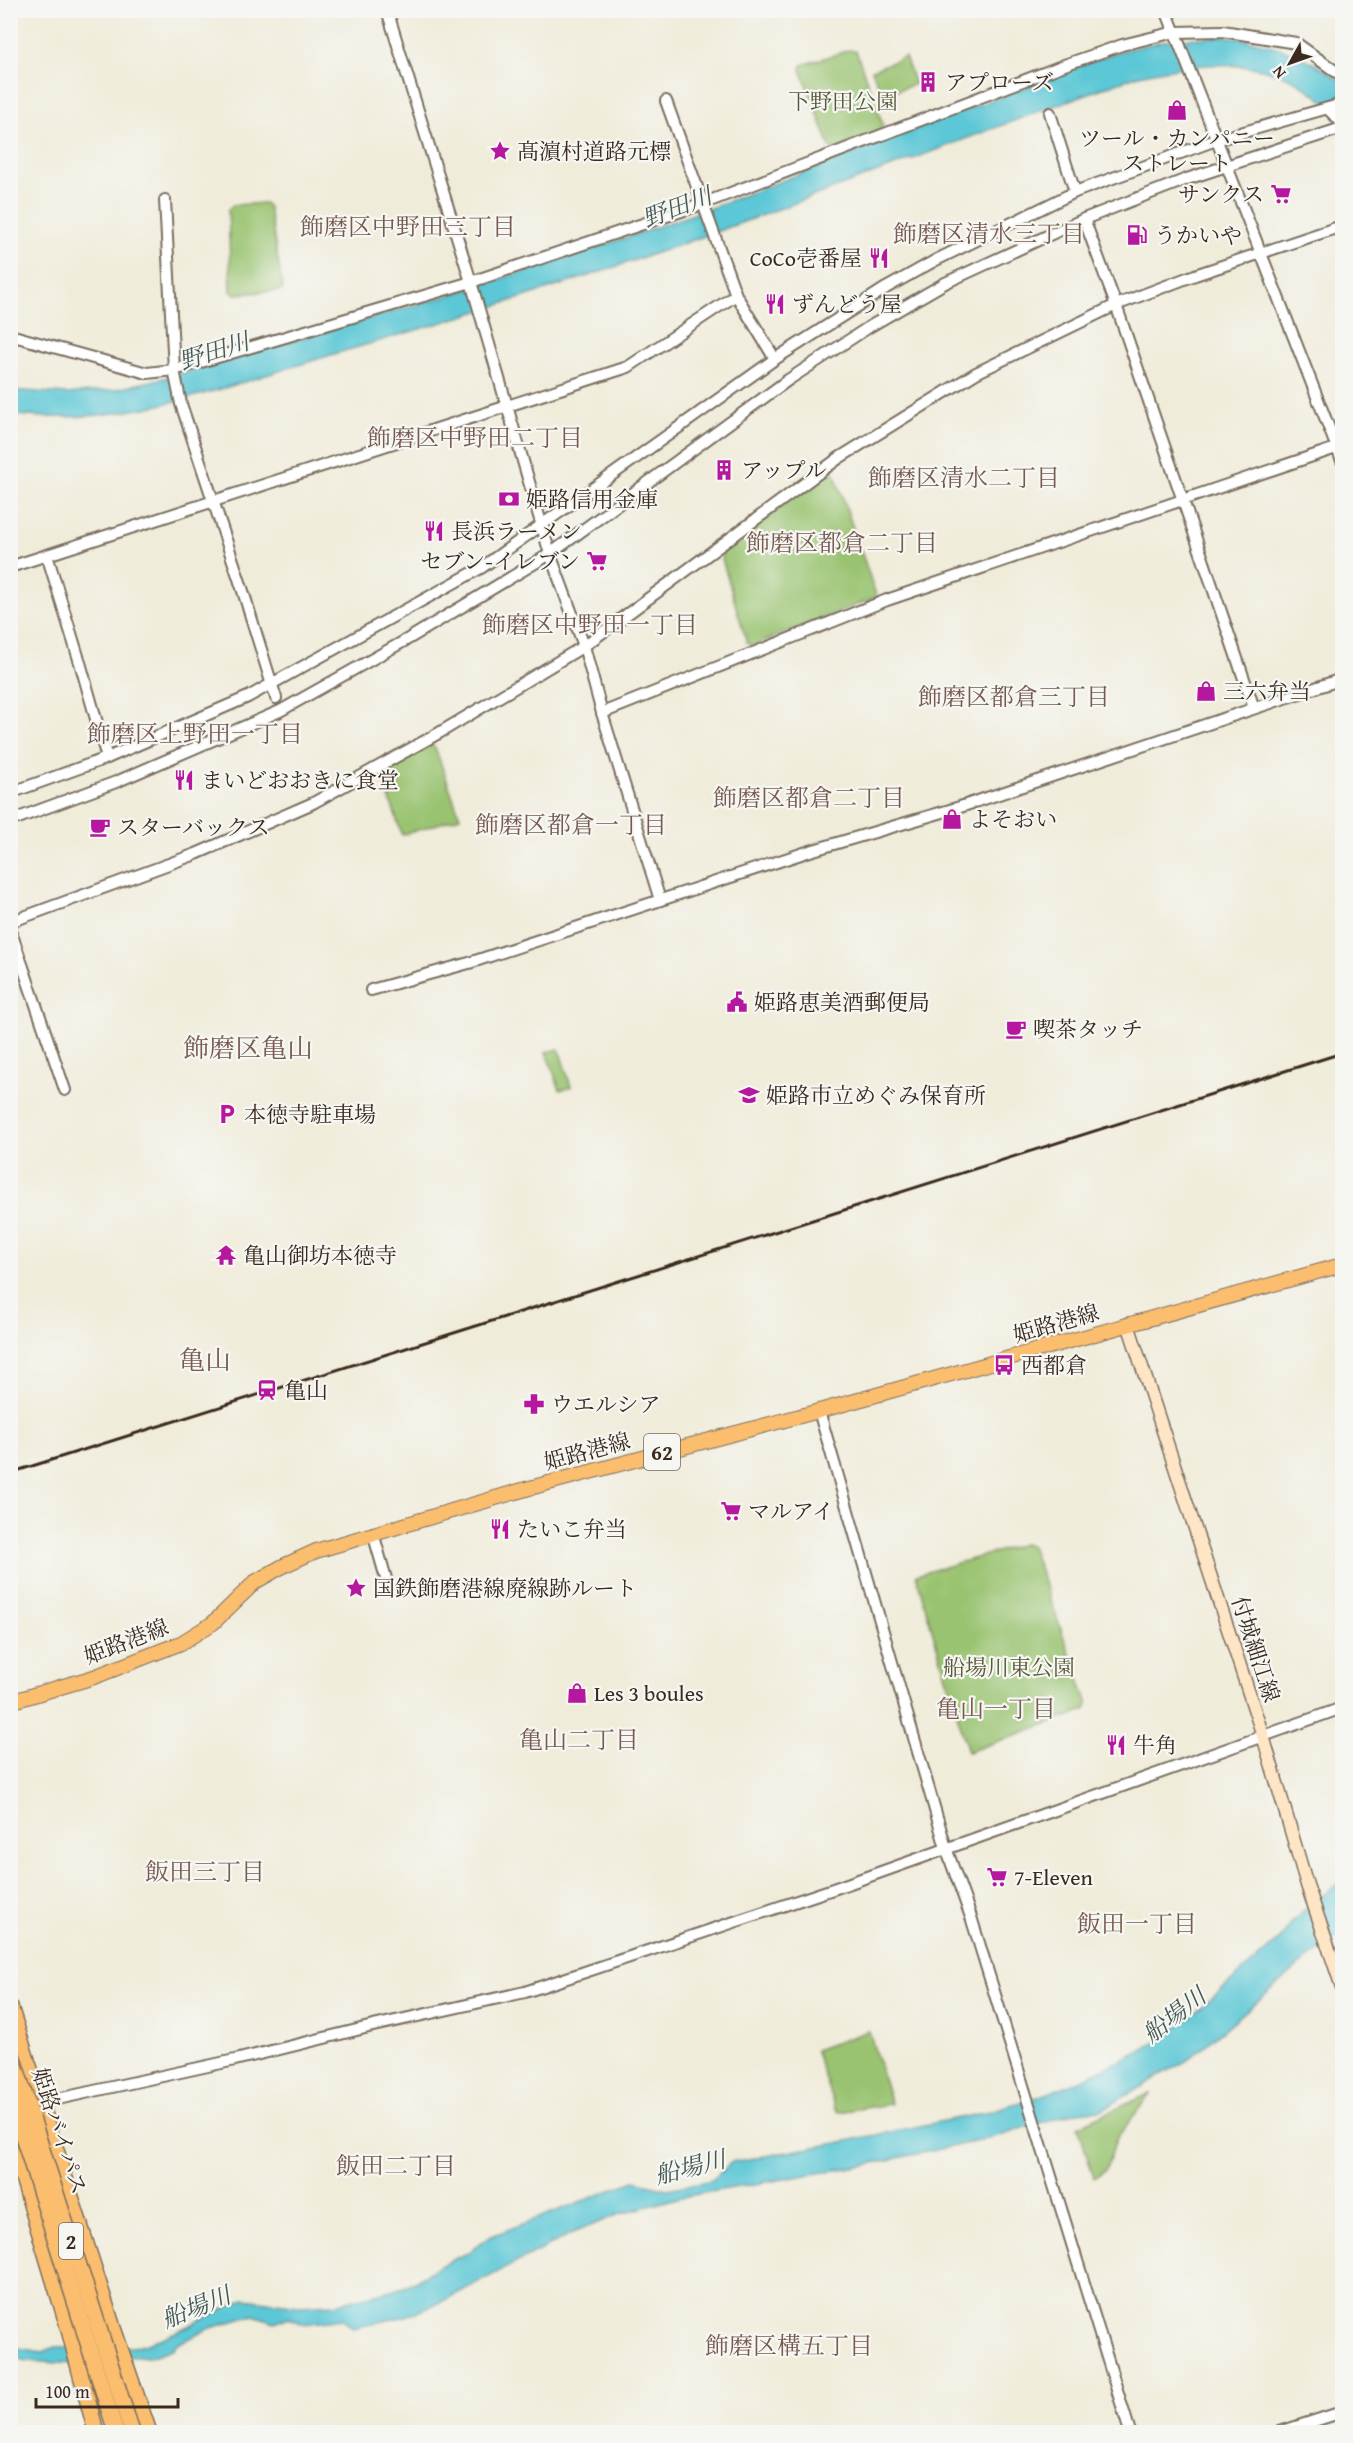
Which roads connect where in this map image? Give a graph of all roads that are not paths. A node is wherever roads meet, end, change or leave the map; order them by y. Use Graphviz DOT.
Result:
graph roads {
  1 [pos="387,10"];
  2 [pos="1166,10"];
  3 [pos="1174,32"];
  4 [pos="1342,76"];
  5 [pos="666,101"];
  6 [pos="1342,104"];
  7 [pos="1328,109"];
  8 [pos="1050,113"];
  9 [pos="1342,123"];
  10 [pos="1342,129"];
  11 [pos="1216,140"];
  12 [pos="1226,167"];
  13 [pos="1075,192"];
  14 [pos="165,200"];
  15 [pos="702,204"];
  16 [pos="1084,219"];
  17 [pos="1342,226"];
  18 [pos="1262,253"];
  19 [pos="471,282"];
  20 [pos="736,295"];
  21 [pos="1116,305"];
  22 [pos="10,334"];
  23 [pos="775,358"];
  24 [pos="174,370"];
  25 [pos="506,405"];
  26 [pos="1340,447"];
  27 [pos="1342,461"];
  28 [pos="1184,500"];
  29 [pos="212,502"];
  30 [pos="542,526"];
  31 [pos="550,554"];
  32 [pos="47,555"];
  33 [pos="10,567"];
  34 [pos="584,646"];
  35 [pos="1342,679"];
  36 [pos="271,683"];
  37 [pos="276,698"];
  38 [pos="1254,708"];
  39 [pos="602,713"];
  40 [pos="107,758"];
  41 [pos="10,793"];
  42 [pos="10,821"];
  43 [pos="660,900"];
  44 [pos="10,921"];
  45 [pos="10,929"];
  46 [pos="372,990"];
  47 [pos="65,1090"];
  48 [pos="1342,1265"];
  49 [pos="1128,1324"];
  50 [pos="819,1411"];
  51 [pos="373,1533"];
  52 [pos="387,1582"];
  53 [pos="10,1702"];
  54 [pos="1342,1708"];
  55 [pos="1263,1736"];
  56 [pos="946,1848"];
  57 [pos="1342,1987"];
  58 [pos="10,2007"];
  59 [pos="10,2049"];
  60 [pos="10,2095"];
  61 [pos="41,2103"];
  62 [pos="10,2108"];
  63 [pos="10,2135"];
  64 [pos="1342,2412"];
  65 [pos="96,2433"];
  66 [pos="116,2433"];
  67 [pos="132,2433"];
  68 [pos="149,2433"];
  69 [pos="1130,2433"];
  70 [pos="1280,2433"];
  1 -- 19 [label="street"];
  2 -- 3 [label="street"];
  3 -- 4 [label="street"];
  3 -- 11 [label="street"];
  3 -- 15 [label="street"];
  5 -- 15 [label="street"];
  6 -- 7 [label="street"];
  7 -- 9 [label="street"];
  7 -- 11 [label="street"];
  8 -- 13 [label="street"];
  10 -- 12 [label="street"];
  11 -- 12 [label="street"];
  11 -- 13 [label="street"];
  12 -- 16 [label="street"];
  12 -- 18 [label="street"];
  13 -- 23 [label="street"];
  14 -- 24 [label="street"];
  15 -- 19 [label="street"];
  15 -- 20 [label="street"];
  16 -- 21 [label="street"];
  16 -- 31 [label="street"];
  17 -- 18 [label="street"];
  18 -- 21 [label="street"];
  18 -- 26 [label="street"];
  19 -- 24 [label="street"];
  19 -- 25 [label="street"];
  20 -- 23 [label="street"];
  20 -- 25 [label="street"];
  21 -- 28 [label="street"];
  21 -- 34 [label="street"];
  22 -- 24 [label="street"];
  23 -- 30 [label="street"];
  24 -- 29 [label="street"];
  25 -- 29 [label="street"];
  25 -- 30 [label="street"];
  26 -- 27 [label="street"];
  26 -- 28 [label="street"];
  28 -- 38 [label="street"];
  28 -- 39 [label="street"];
  29 -- 32 [label="street"];
  29 -- 36 [label="street"];
  30 -- 31 [label="street"];
  30 -- 36 [label="street"];
  31 -- 34 [label="street"];
  31 -- 42 [label="street"];
  32 -- 33 [label="street"];
  32 -- 40 [label="street"];
  34 -- 39 [label="street"];
  34 -- 44 [label="street"];
  35 -- 38 [label="street"];
  36 -- 37 [label="street"];
  36 -- 40 [label="street"];
  38 -- 43 [label="street"];
  39 -- 43 [label="street"];
  40 -- 41 [label="street"];
  43 -- 46 [label="street"];
  45 -- 47 [label="street"];
  48 -- 49 [label="main road, 姫路港線 / 62"];
  49 -- 50 [label="main road, 姫路港線 / 62"];
  49 -- 55 [label="main road, 付城細江線"];
  50 -- 51 [label="main road, 姫路港線 / 62"];
  50 -- 56 [label="street"];
  51 -- 52 [label="street"];
  51 -- 53 [label="main road, 姫路港線 / 62"];
  54 -- 55 [label="street"];
  55 -- 56 [label="street"];
  55 -- 57 [label="main road, 付城細江線"];
  56 -- 61 [label="street"];
  56 -- 69 [label="street"];
  58 -- 61 [label="highway"];
  59 -- 67 [label="highway, 姫路バイパス / 2, bridge"];
  60 -- 66 [label="highway, 姫路バイパス / 2, bridge"];
  61 -- 62 [label="street"];
  61 -- 68 [label="highway"];
  63 -- 65 [label="highway"];
  64 -- 70 [label="street"];
}
